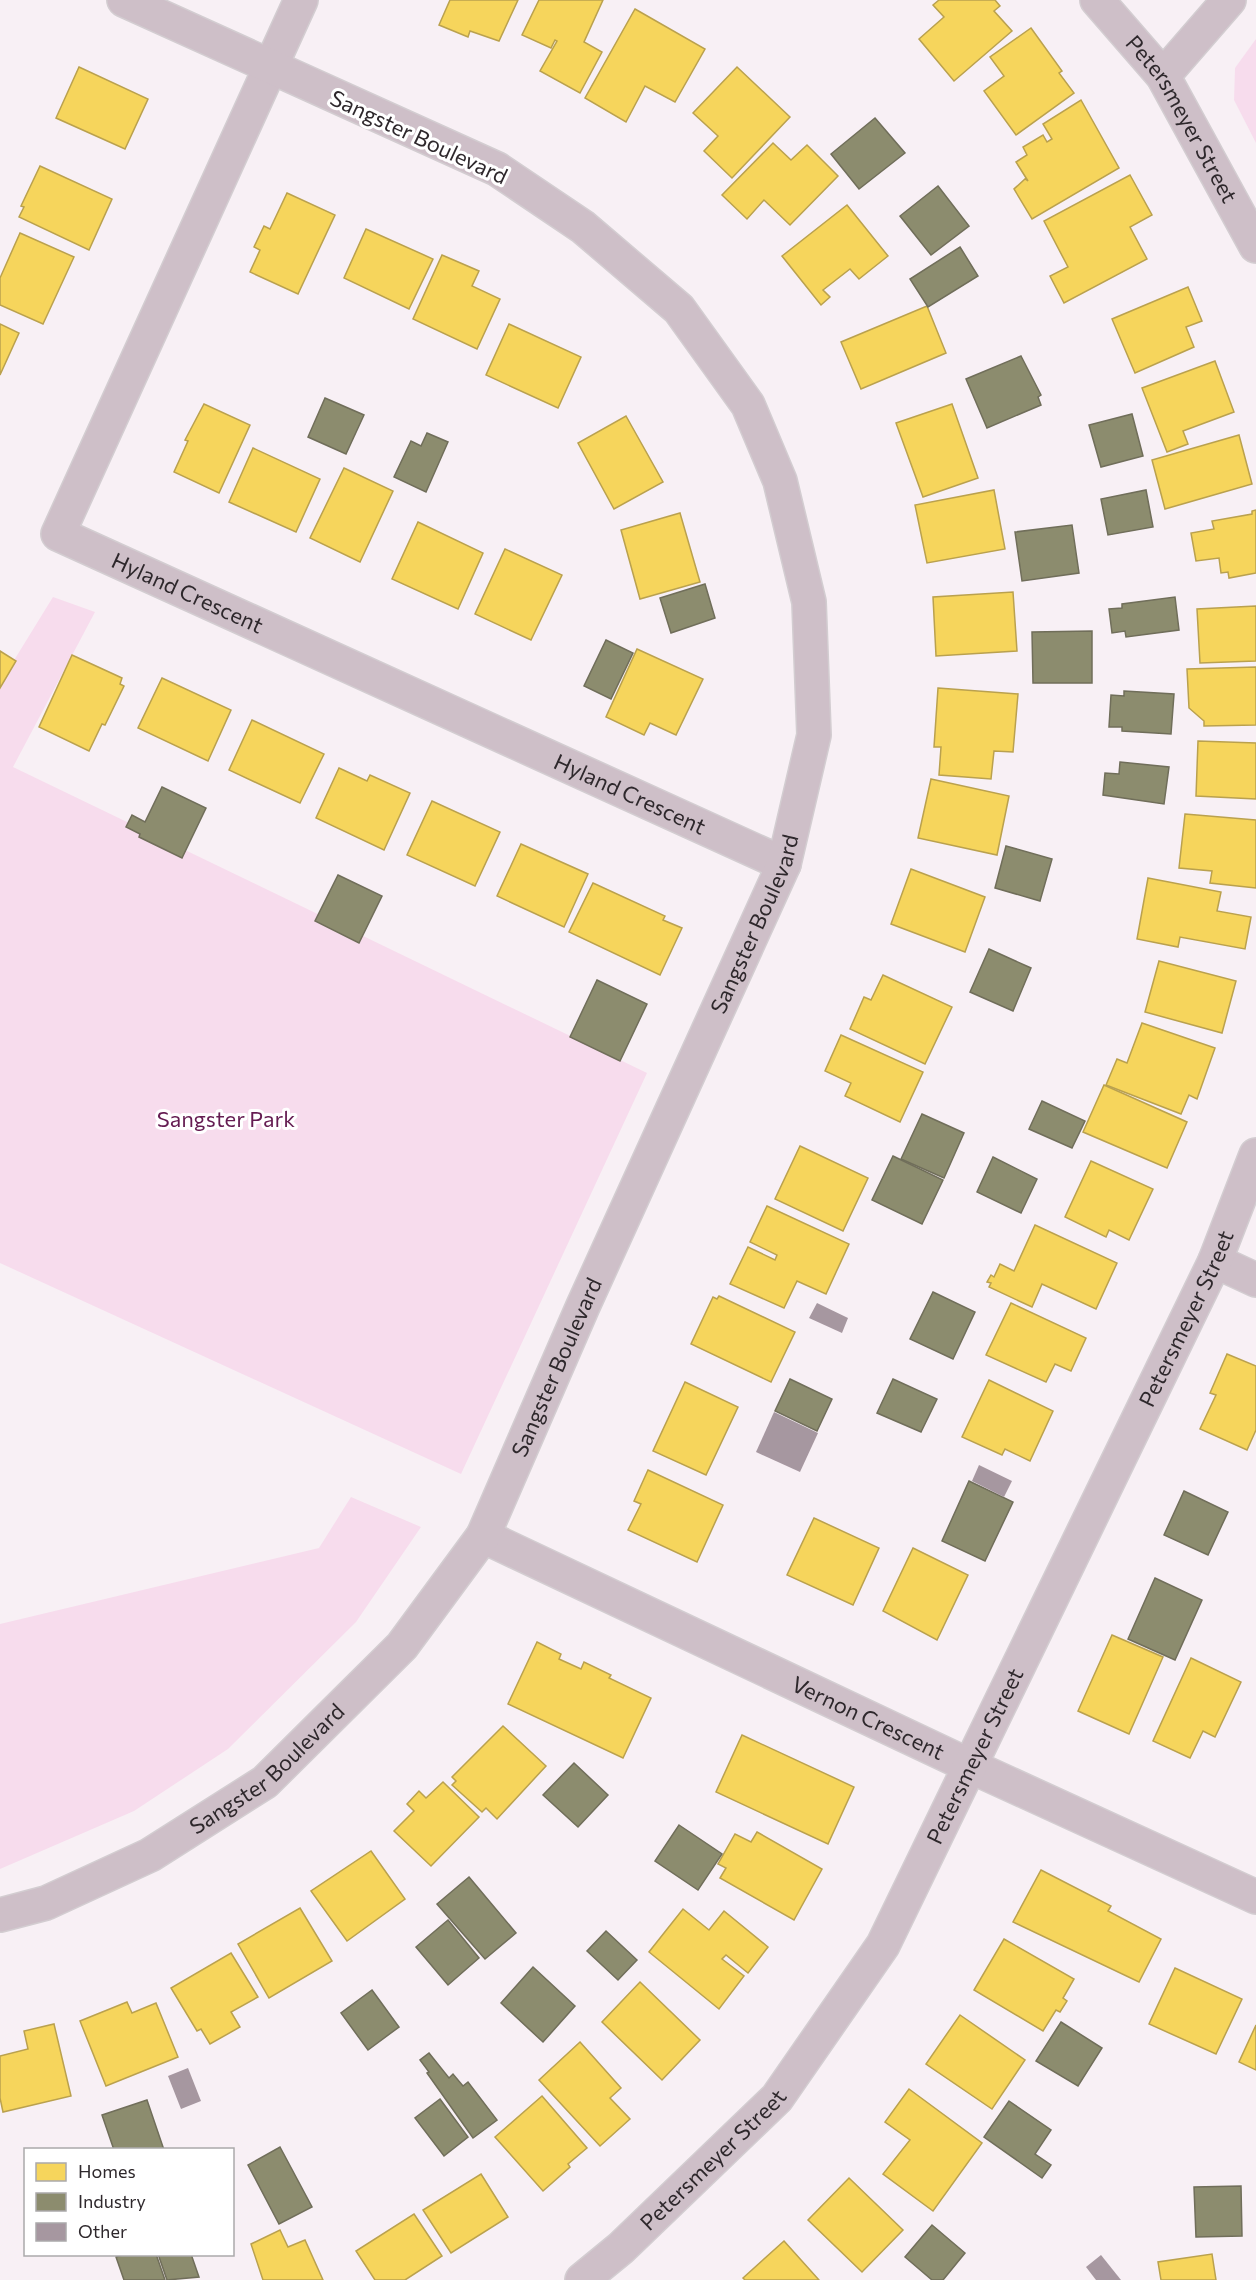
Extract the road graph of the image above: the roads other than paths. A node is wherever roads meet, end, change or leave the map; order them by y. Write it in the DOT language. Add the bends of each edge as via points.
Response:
graph roads {
  1 [pos="124,0"];
  2 [pos="301,0"];
  3 [pos="1097,0"];
  4 [pos="1229,0"];
  5 [pos="271,68"];
  6 [pos="1163,76"];
  7 [pos="1256,246"];
  8 [pos="784,864"];
  9 [pos="1256,1155"];
  10 [pos="1215,1261"];
  11 [pos="1256,1280"];
  12 [pos="483,1536"];
  13 [pos="970,1767"];
  14 [pos="1256,1897"];
  15 [pos="0,1914"];
  16 [pos="582,2280"];
  1 -- 5 [label="street, Sangster Boulevard"];
  2 -- 5 [label="street"];
  3 -- 6 [label="street, Petersmeyer Street"];
  4 -- 6 [label="street"];
  5 -- 8 [label="street, Sangster Boulevard" via="497,170 582,227 679,309 748,405 780,481 809,602 814,735"];
  5 -- 8 [label="street, Hyland Crescent" via="58,534"];
  6 -- 7 [label="street, Petersmeyer Street"];
  8 -- 12 [label="street, Sangster Boulevard"];
  9 -- 10 [label="street, Petersmeyer Street"];
  10 -- 11 [label="street"];
  10 -- 13 [label="street, Petersmeyer Street"];
  12 -- 13 [label="street, Vernon Crescent"];
  12 -- 15 [label="street, Sangster Boulevard" via="402,1646 265,1782 150,1855 46,1903"];
  13 -- 14 [label="street, Vernon Crescent"];
  13 -- 16 [label="street, Petersmeyer Street" via="884,1945 777,2098 621,2248"];
}
